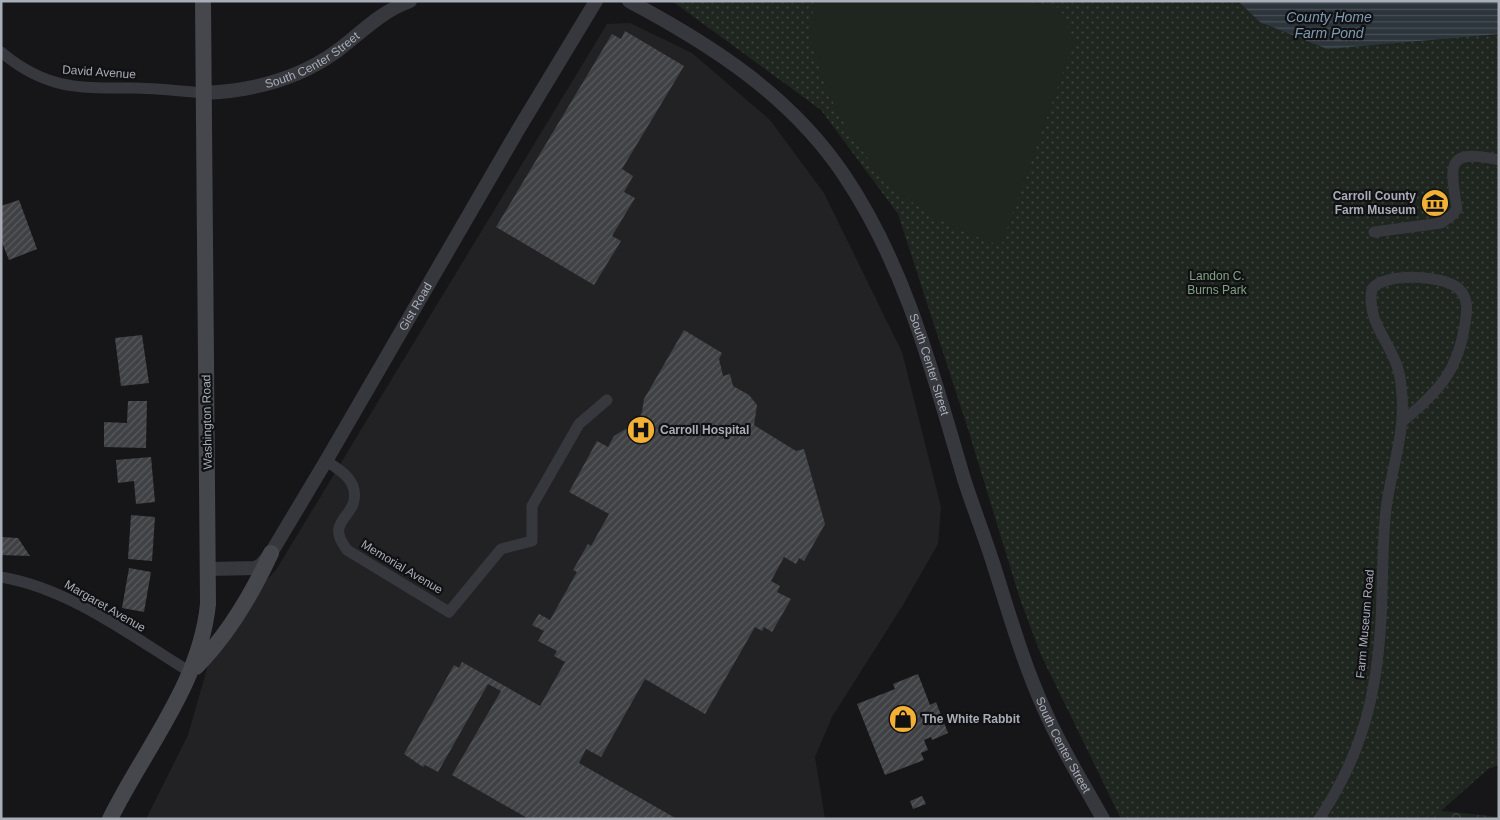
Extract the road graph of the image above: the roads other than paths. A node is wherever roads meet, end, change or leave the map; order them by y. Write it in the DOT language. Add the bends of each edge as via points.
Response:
graph roads {
  1 [pos="203,1"];
  2 [pos="410,1"];
  3 [pos="596,1"];
  4 [pos="629,1"];
  5 [pos="1,52"];
  6 [pos="204,93"];
  7 [pos="1499,160"];
  8 [pos="1374,232"];
  9 [pos="607,400"];
  10 [pos="1403,421"];
  11 [pos="326,461"];
  12 [pos="271,553"];
  13 [pos="208,569"];
  14 [pos="1,577"];
  15 [pos="190,672"];
  16 [pos="110,819"];
  17 [pos="1103,819"];
  18 [pos="1319,819"];
  1 -- 6 [label="main road, Washington Road"];
  2 -- 6 [label="street, South Center Street" via="381,15 339,49 301,72 248,89"];
  3 -- 11 [label="street, Gist Road"];
  4 -- 17 [label="street, South Center Street" via="718,52 765,88 817,141 860,201 911,306 1012,624 1045,711"];
  5 -- 6 [label="street, David Avenue" via="54,83 97,89"];
  6 -- 13 [label="main road, Washington Road"];
  7 -- 8 [label="street" via="1476,156 1457,161 1451,170 1457,209 1441,223"];
  9 -- 11 [label="street, Memorial Avenue" via="579,424 532,506 532,541 501,549 449,612 347,550 339,528 353,504 354,492 344,472"];
  10 -- 10 [label="street, Farm Museum Road" via="1398,366 1373,314 1370,304 1372,289 1383,280 1392,278 1443,281 1458,288 1468,306 1462,343 1455,364 1432,397"];
  10 -- 18 [label="street, Farm Museum Road" via="1386,509 1381,621 1371,696 1354,756"];
  11 -- 12 [label="street, Gist Road"];
  12 -- 13 [label="street, Gist Road" via="256,568"];
  12 -- 15 [label="main road" via="254,590 212,651"];
  13 -- 15 [label="main road, Washington Road" via="206,627"];
  14 -- 15 [label="street, Margaret Avenue" via="36,585 89,610"];
  15 -- 16 [label="main road, Washington Road"];
}
